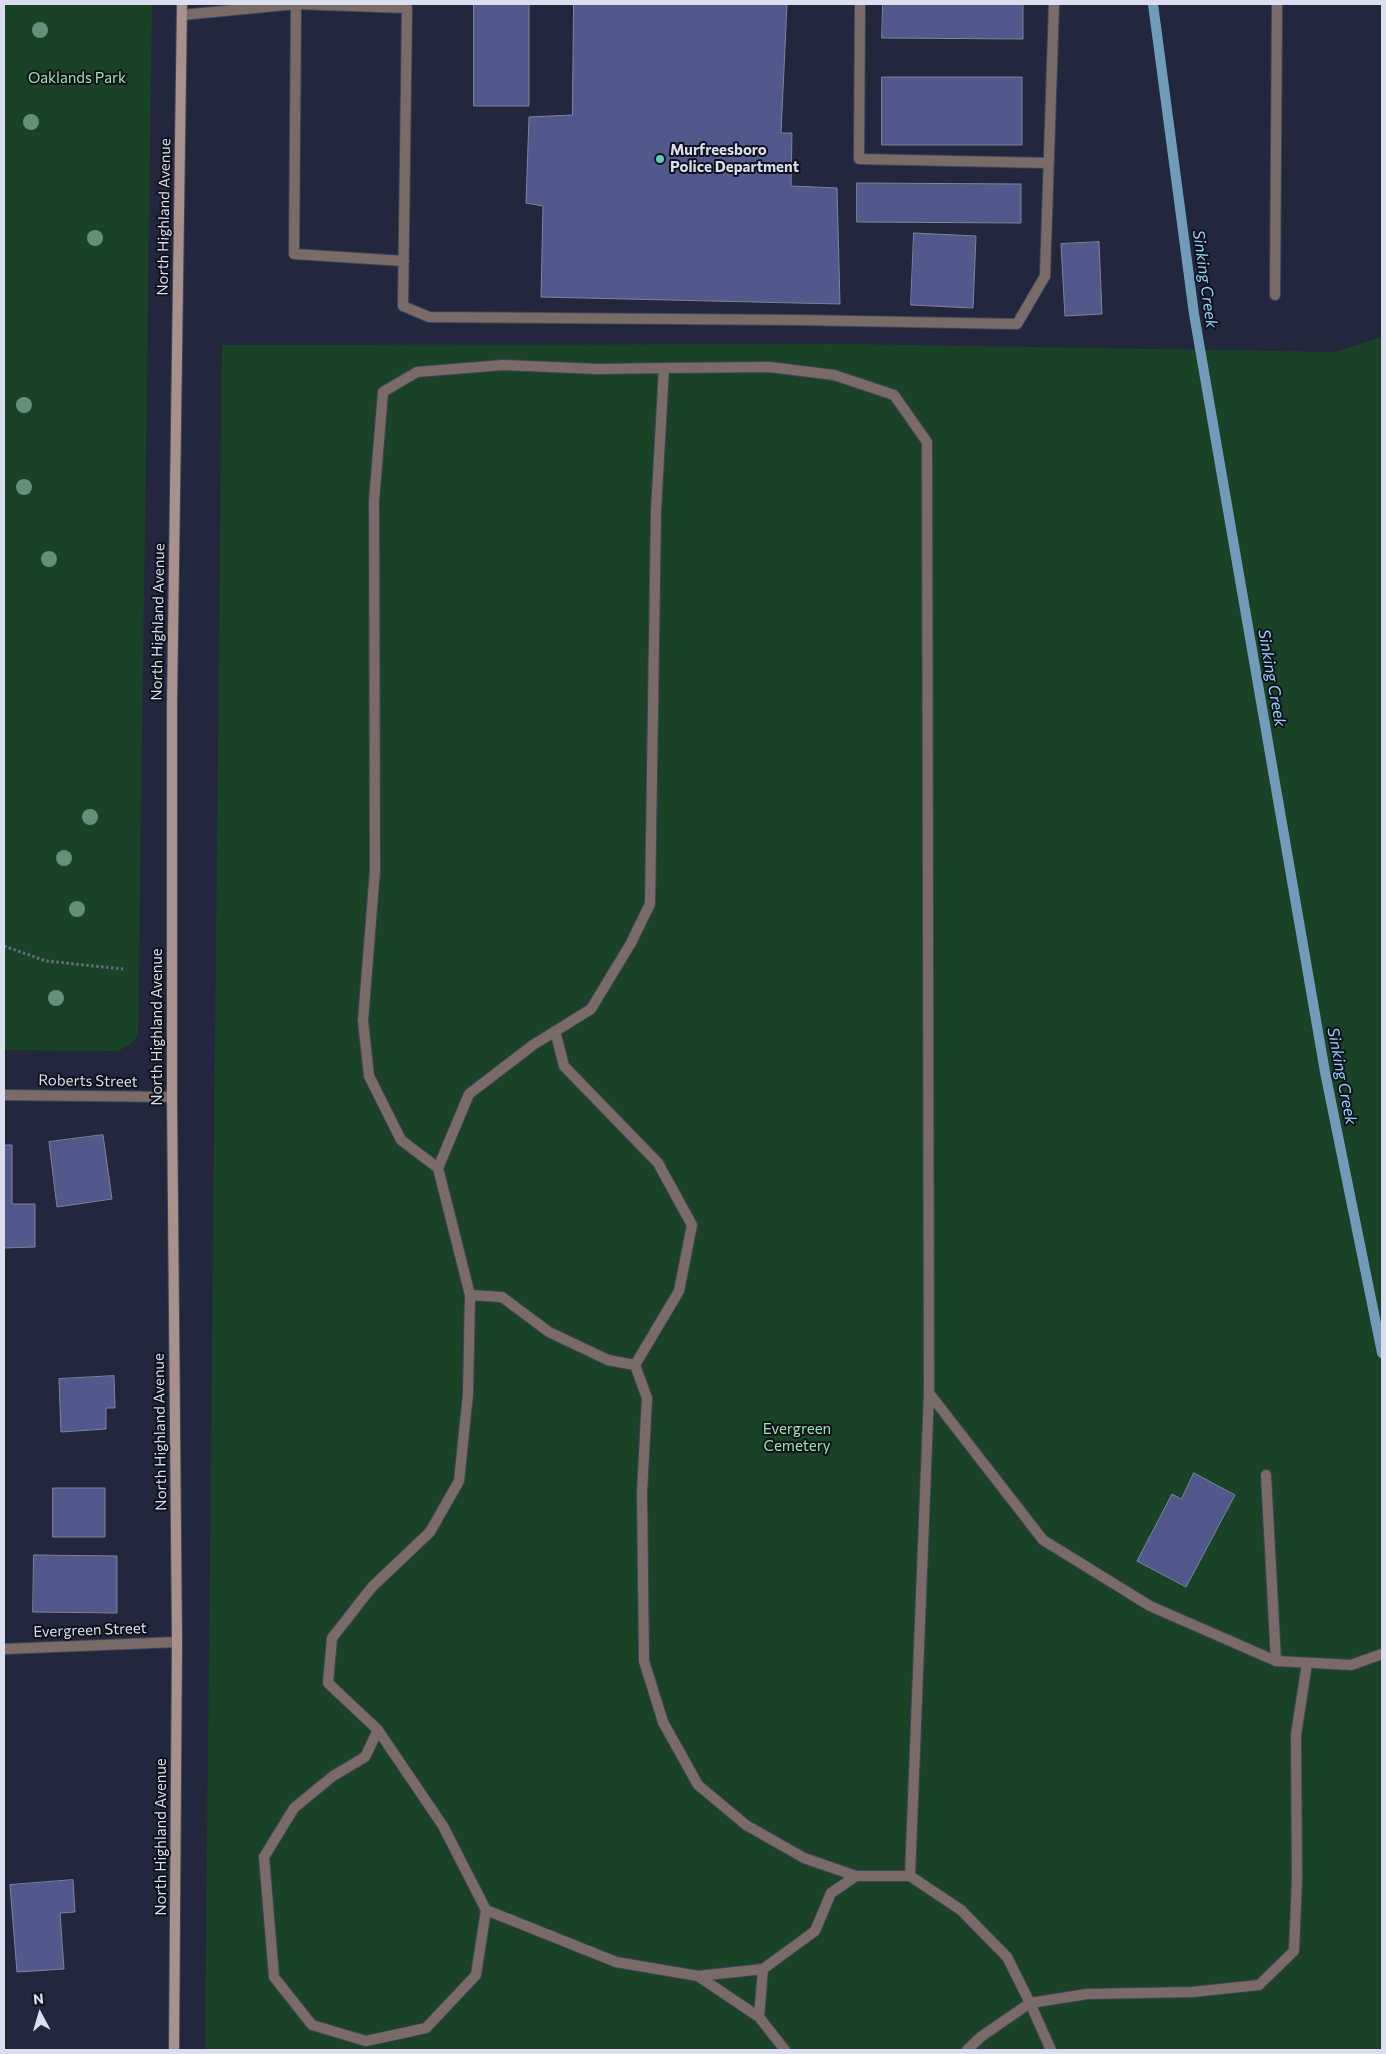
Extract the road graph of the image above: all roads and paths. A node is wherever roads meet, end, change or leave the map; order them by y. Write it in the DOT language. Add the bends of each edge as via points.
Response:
graph roads {
  1 [pos="182,4"];
  2 [pos="296,4"];
  3 [pos="860,4"];
  4 [pos="1054,4"];
  5 [pos="1277,4"];
  6 [pos="182,15"];
  7 [pos="1049,163"];
  8 [pos="404,260"];
  9 [pos="1274,295"];
  10 [pos="664,368"];
  11 [pos="4,946"];
  12 [pos="123,969"];
  13 [pos="555,1031"];
  14 [pos="4,1095"];
  15 [pos="172,1097"];
  16 [pos="438,1168"];
  17 [pos="470,1295"];
  18 [pos="635,1365"];
  19 [pos="930,1393"];
  20 [pos="1266,1474"];
  21 [pos="177,1642"];
  22 [pos="4,1649"];
  23 [pos="1382,1654"];
  24 [pos="1276,1662"];
  25 [pos="1307,1663"];
  26 [pos="378,1730"];
  27 [pos="856,1876"];
  28 [pos="910,1876"];
  29 [pos="486,1910"];
  30 [pos="763,1969"];
  31 [pos="698,1976"];
  32 [pos="1030,2004"];
  33 [pos="759,2017"];
  34 [pos="174,2050"];
  35 [pos="785,2050"];
  36 [pos="967,2050"];
  37 [pos="1051,2050"];
  1 -- 6 [label="street, North Highland Avenue"];
  2 -- 6 [label="street"];
  2 -- 8 [label="street" via="294,254"];
  2 -- 8 [label="street" via="407,8"];
  3 -- 7 [label="street" via="859,159"];
  4 -- 7 [label="street"];
  5 -- 9 [label="street"];
  6 -- 15 [label="street, North Highland Avenue" via="172,704"];
  7 -- 8 [label="street" via="1045,276 1017,324 429,317 403,306"];
  10 -- 13 [label="street" via="656,511 650,904 631,943 591,1009"];
  10 -- 16 [label="street" via="503,365 417,372 383,392 374,501 375,870 363,1021 369,1076 401,1140"];
  10 -- 19 [label="street" via="770,367 834,375 894,395 927,442"];
  11 -- 12 [label="path" via="46,961"];
  13 -- 16 [label="street" via="469,1094"];
  13 -- 18 [label="street" via="564,1066 658,1163 692,1225 679,1291"];
  14 -- 15 [label="street, Roberts Street"];
  15 -- 21 [label="street, North Highland Avenue"];
  16 -- 17 [label="street"];
  17 -- 18 [label="street" via="502,1297 549,1332 608,1360"];
  17 -- 26 [label="street" via="468,1394 459,1481 430,1532 372,1587 332,1638 328,1683"];
  18 -- 27 [label="street" via="647,1398 642,1492 644,1661 663,1722 698,1785 746,1825 804,1858"];
  19 -- 24 [label="street" via="1043,1540 1150,1606"];
  19 -- 28 [label="street"];
  20 -- 24 [label="street"];
  21 -- 22 [label="street, Evergreen Street"];
  21 -- 34 [label="street, North Highland Avenue"];
  23 -- 25 [label="street" via="1351,1665"];
  24 -- 25 [label="street"];
  25 -- 32 [label="street" via="1296,1735 1294,1951 1260,1985 1192,1992 1087,1994"];
  26 -- 29 [label="street" via="443,1826"];
  26 -- 29 [label="street" via="365,1757 333,1776 294,1808 264,1857 274,1977 312,2025 366,2041 426,2028 476,1975"];
  27 -- 28 [label="street"];
  27 -- 30 [label="street" via="831,1893 815,1931"];
  28 -- 32 [label="street" via="961,1910 1007,1957"];
  29 -- 31 [label="street" via="616,1962"];
  30 -- 31 [label="street"];
  30 -- 33 [label="street"];
  31 -- 33 [label="street"];
  32 -- 36 [label="street"];
  32 -- 37 [label="street"];
  33 -- 35 [label="street"];
}
